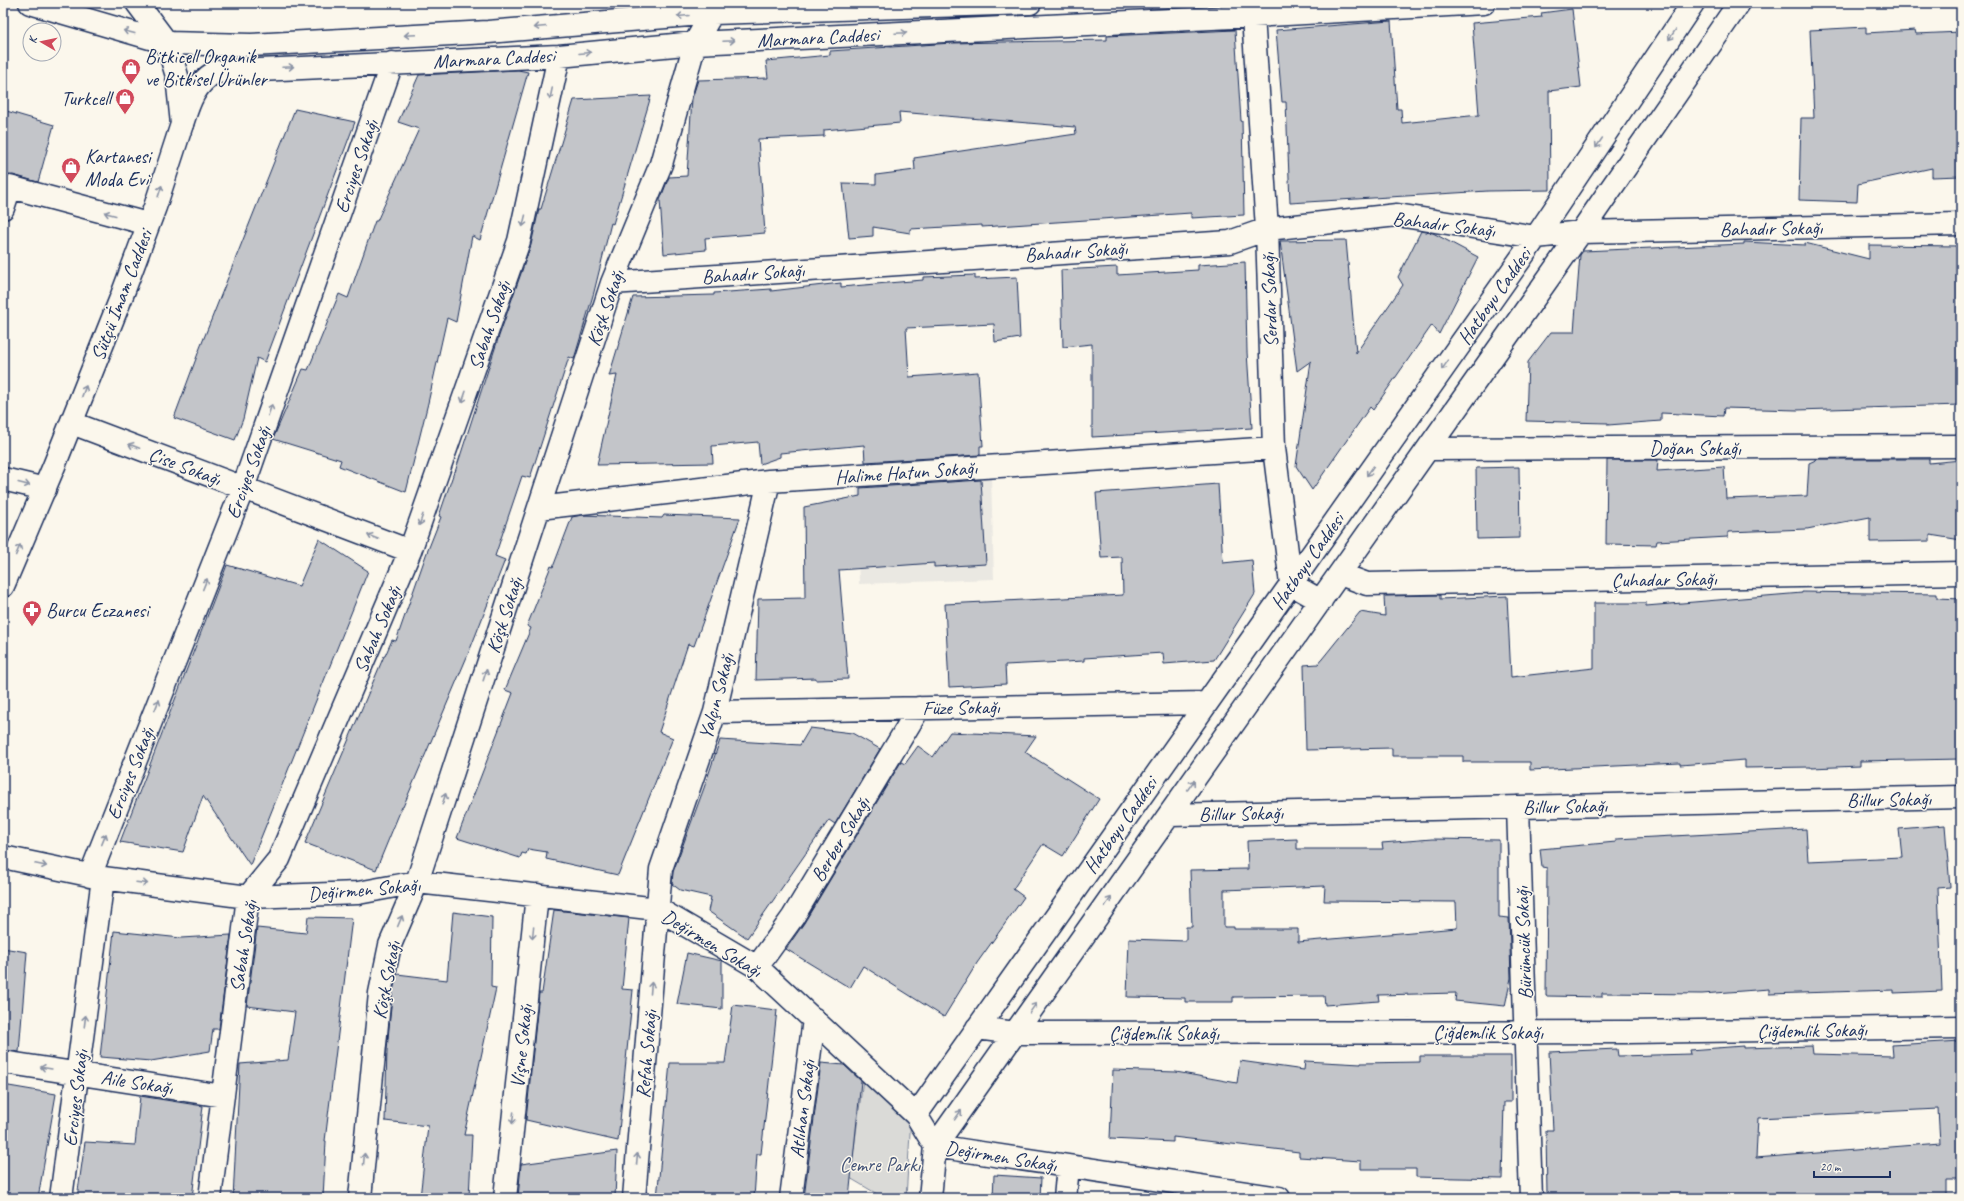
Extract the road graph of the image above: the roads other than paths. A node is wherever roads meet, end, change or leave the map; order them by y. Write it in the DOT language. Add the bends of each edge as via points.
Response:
graph roads {
  1 [pos="30,3"];
  2 [pos="137,3"];
  3 [pos="1030,3"];
  4 [pos="1484,3"];
  5 [pos="1693,3"];
  6 [pos="1739,3"];
  7 [pos="716,8"];
  8 [pos="1257,10"];
  9 [pos="167,43"];
  10 [pos="694,43"];
  11 [pos="559,56"];
  12 [pos="392,63"];
  13 [pos="182,124"];
  14 [pos="3,208"];
  15 [pos="148,224"];
  16 [pos="1961,224"];
  17 [pos="1267,228"];
  18 [pos="1581,232"];
  19 [pos="1536,237"];
  20 [pos="612,282"];
  21 [pos="72,422"];
  22 [pos="1961,446"];
  23 [pos="1274,448"];
  24 [pos="1428,449"];
  25 [pos="3,479"];
  26 [pos="769,481"];
  27 [pos="242,488"];
  28 [pos="45,489"];
  29 [pos="539,508"];
  30 [pos="410,551"];
  31 [pos="1961,573"];
  32 [pos="1340,574"];
  33 [pos="1291,584"];
  34 [pos="1367,584"];
  35 [pos="3,586"];
  36 [pos="1321,601"];
  37 [pos="1207,703"];
  38 [pos="919,708"];
  39 [pos="714,712"];
  40 [pos="1961,797"];
  41 [pos="1518,807"];
  42 [pos="1170,814"];
  43 [pos="3,857"];
  44 [pos="97,877"];
  45 [pos="417,882"];
  46 [pos="537,894"];
  47 [pos="248,897"];
  48 [pos="658,909"];
  49 [pos="757,967"];
  50 [pos="814,1019"];
  51 [pos="1961,1027"];
  52 [pos="977,1028"];
  53 [pos="1526,1032"];
  54 [pos="1015,1033"];
  55 [pos="3,1062"];
  56 [pos="78,1073"];
  57 [pos="223,1096"];
  58 [pos="916,1115"];
  59 [pos="935,1146"];
  60 [pos="1068,1166"];
  61 [pos="1213,1193"];
  62 [pos="62,1198"];
  63 [pos="210,1198"];
  64 [pos="360,1198"];
  65 [pos="505,1198"];
  66 [pos="634,1198"];
  67 [pos="791,1198"];
  68 [pos="930,1198"];
  69 [pos="1065,1198"];
  70 [pos="1279,1198"];
  71 [pos="1530,1198"];
  9 -- 1 [label="street, Marmara Caddesi, one-way"];
  2 -- 9 [label="street, Sütçü İmam Caddesi"];
  3 -- 7 [label="street, Marmara Caddesi"];
  4 -- 8 [label="street, Marmara Caddesi"];
  5 -- 19 [label="street, Hatboyu Caddesi, one-way"];
  6 -- 18 [label="street, Hatboyu Caddesi"];
  7 -- 9 [label="street, Marmara Caddesi, one-way" via="488,32 251,46"];
  7 -- 10 [label="street, Köşk Sokağı"];
  10 -- 8 [label="street, Marmara Caddesi, one-way"];
  8 -- 17 [label="street, Serdar Sokağı"];
  9 -- 13 [label="street, Sütçü İmam Caddesi" via="177,76"];
  11 -- 10 [label="street, Marmara Caddesi, one-way"];
  10 -- 20 [label="street, Köşk Sokağı" via="661,164"];
  11 -- 12 [label="street, Marmara Caddesi"];
  11 -- 30 [label="street, Sabah Sokağı, one-way" via="519,241"];
  13 -- 12 [label="street, Marmara Caddesi, one-way" via="190,100 203,79 215,72"];
  27 -- 12 [label="street, Erciyes Sokağı, one-way"];
  15 -- 13 [label="street, Sütçü İmam Caddesi, one-way"];
  15 -- 14 [label="street, one-way" via="10,187"];
  21 -- 15 [label="street, Sütçü İmam Caddesi, one-way"];
  16 -- 18 [label="street, Bahadır Sokağı"];
  17 -- 19 [label="street, Bahadır Sokağı" via="1398,215"];
  17 -- 20 [label="street, Bahadır Sokağı" via="1230,242"];
  17 -- 23 [label="street, Serdar Sokağı"];
  18 -- 19 [label="street, Bahadır Sokağı"];
  18 -- 24 [label="street, Hatboyu Caddesi"];
  19 -- 33 [label="street, Hatboyu Caddesi, one-way"];
  20 -- 29 [label="street, Köşk Sokağı"];
  27 -- 21 [label="street, Çise Sokağı, one-way"];
  21 -- 28 [label="street, Sütçü İmam Caddesi"];
  22 -- 24 [label="street, Doğan Sokağı"];
  23 -- 26 [label="street, Halime Hatun Sokağı"];
  23 -- 33 [label="street, Serdar Sokağı"];
  24 -- 32 [label="street, Hatboyu Caddesi"];
  25 -- 28 [label="street, one-way"];
  26 -- 29 [label="street, Halime Hatun Sokağı"];
  26 -- 39 [label="street, Yalçın Sokağı"];
  30 -- 27 [label="street, Çise Sokağı, one-way"];
  44 -- 27 [label="street, Erciyes Sokağı, one-way"];
  35 -- 28 [label="street, Sütçü İmam Caddesi, one-way"];
  45 -- 29 [label="street, Köşk Sokağı, one-way"];
  30 -- 47 [label="street, Sabah Sokağı" via="279,858"];
  31 -- 34 [label="street, Çuhadar Sokağı"];
  32 -- 34 [label="street, Hatboyu Caddesi"];
  32 -- 36 [label="street, Hatboyu Caddesi"];
  33 -- 36 [label="street"];
  33 -- 37 [label="street, Hatboyu Caddesi"];
  42 -- 36 [label="street, Hatboyu Caddesi, one-way"];
  37 -- 38 [label="street, Füze Sokağı"];
  37 -- 52 [label="street, Hatboyu Caddesi"];
  38 -- 39 [label="street, Füze Sokağı"];
  38 -- 49 [label="street, Berber Sokağı" via="793,916"];
  39 -- 48 [label="street, Yalçın Sokağı" via="661,869"];
  40 -- 41 [label="street, Billur Sokağı"];
  41 -- 42 [label="street, Billur Sokağı"];
  41 -- 53 [label="street, Bürümcük Sokağı"];
  54 -- 42 [label="street, Hatboyu Caddesi, one-way"];
  43 -- 44 [label="street, Değirmen Sokağı, one-way"];
  44 -- 47 [label="street, Değirmen Sokağı, one-way"];
  56 -- 44 [label="street, Erciyes Sokağı, one-way"];
  45 -- 46 [label="street, Değirmen Sokağı"];
  45 -- 47 [label="street, Değirmen Sokağı" via="358,893"];
  64 -- 45 [label="street, Köşk Sokağı, one-way" via="380,993 390,945"];
  46 -- 48 [label="street, Değirmen Sokağı"];
  46 -- 65 [label="street, Vişne Sokağı, one-way"];
  47 -- 57 [label="street, Sabah Sokağı"];
  48 -- 49 [label="street, Değirmen Sokağı"];
  66 -- 48 [label="street, Refah Sokağı, one-way"];
  49 -- 50 [label="street, Değirmen Sokağı"];
  50 -- 58 [label="street, Değirmen Sokağı"];
  50 -- 67 [label="street, Atlıhan Sokağı"];
  51 -- 53 [label="street, Çiğdemlik Sokağı"];
  52 -- 54 [label="street, Çiğdemlik Sokağı"];
  52 -- 58 [label="street, Hatboyu Caddesi"];
  53 -- 54 [label="street, Çiğdemlik Sokağı"];
  53 -- 71 [label="street, Bürümcük Sokağı"];
  59 -- 54 [label="street, Hatboyu Caddesi, one-way"];
  56 -- 55 [label="street, Aile Sokağı, one-way"];
  56 -- 57 [label="street, Aile Sokağı"];
  56 -- 62 [label="street, Erciyes Sokağı"];
  57 -- 63 [label="street, Sabah Sokağı"];
  58 -- 59 [label="street, Değirmen Sokağı"];
  59 -- 60 [label="street, Değirmen Sokağı"];
  59 -- 68 [label="street"];
  60 -- 61 [label="street, Değirmen Sokağı"];
  60 -- 69 [label="street"];
  61 -- 70 [label="street, Değirmen Sokağı"];
}
